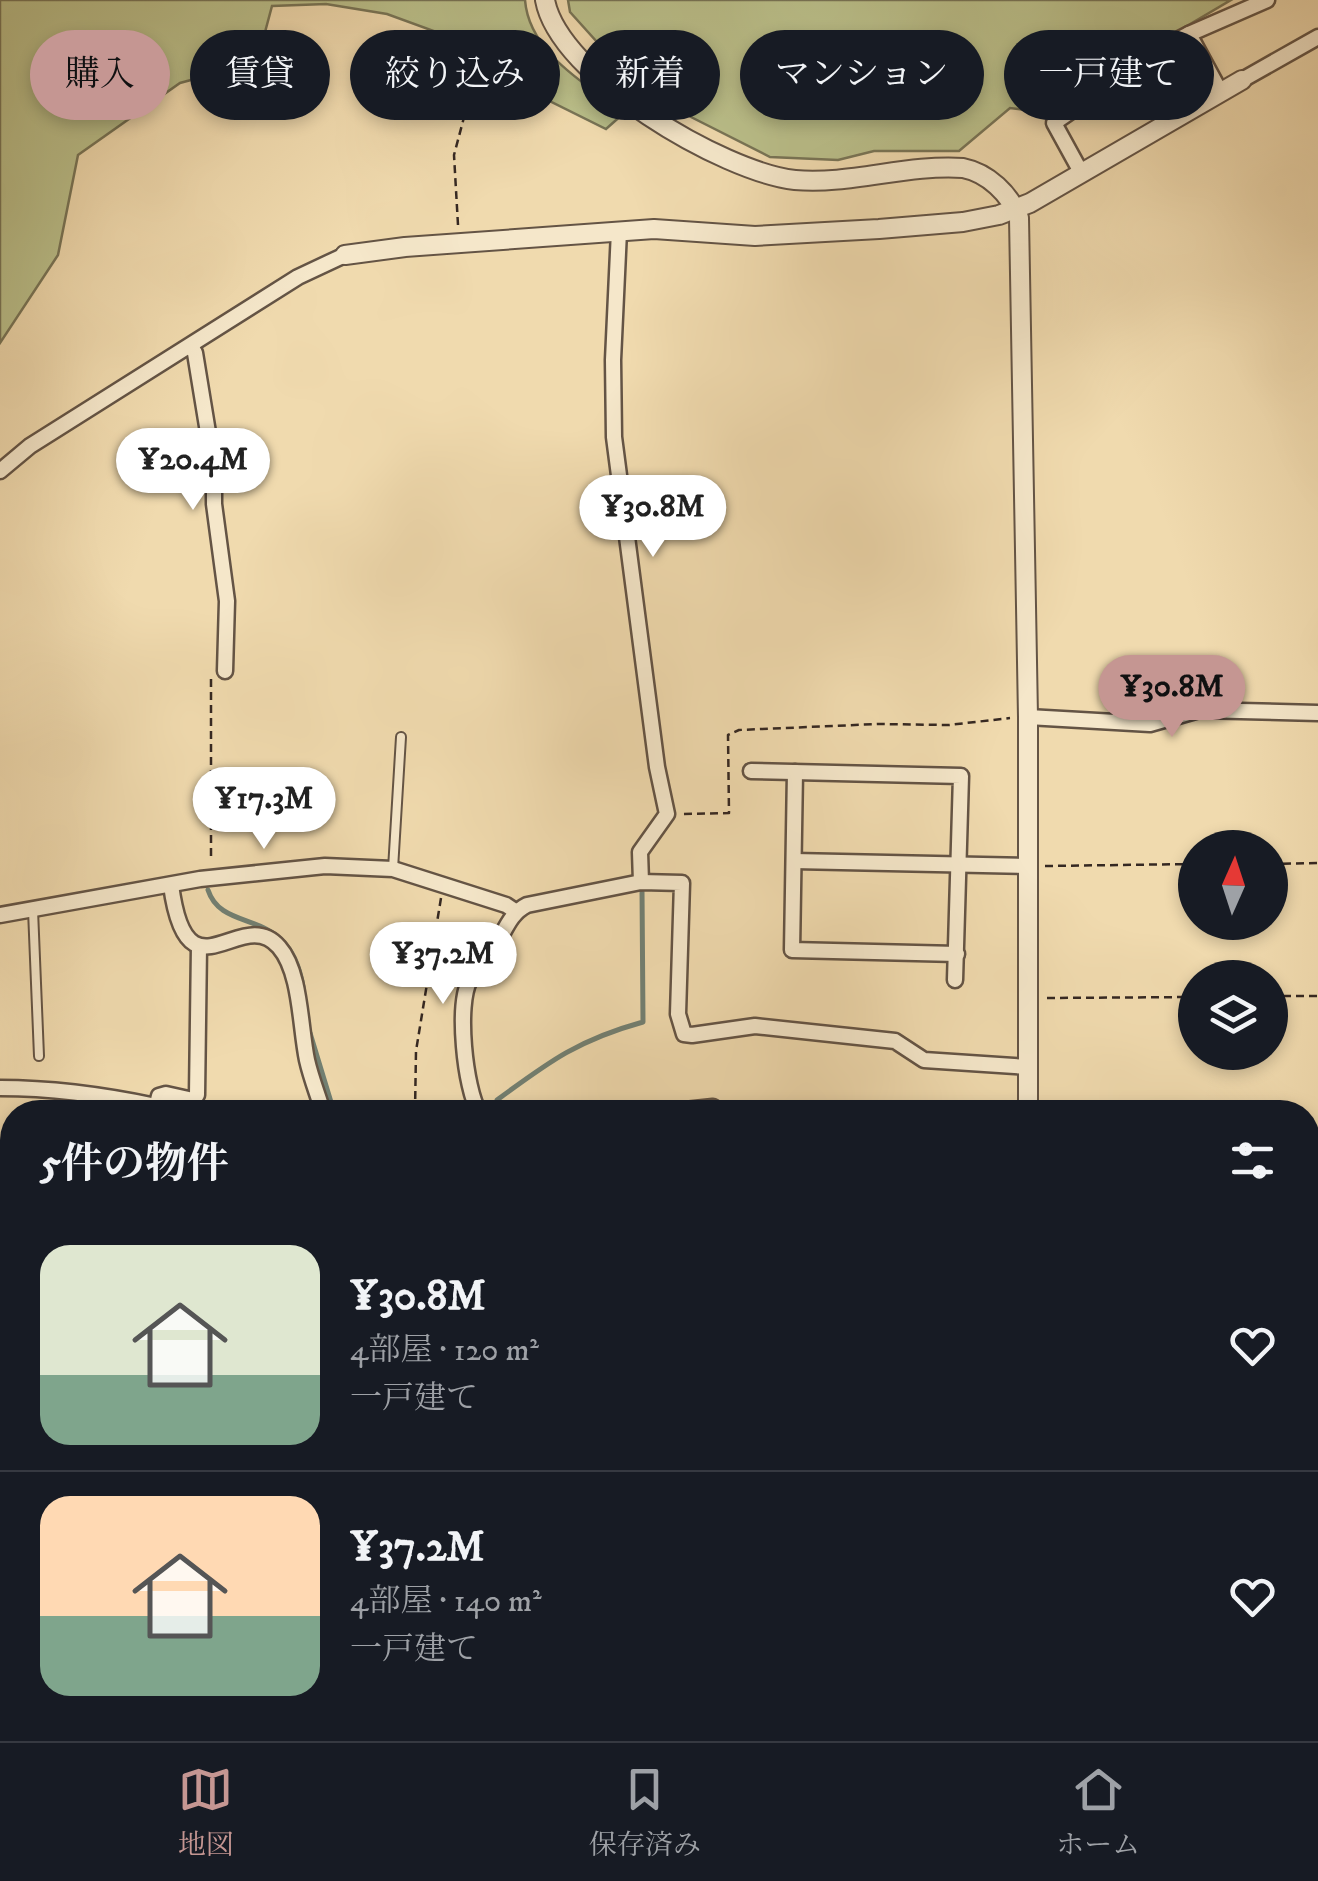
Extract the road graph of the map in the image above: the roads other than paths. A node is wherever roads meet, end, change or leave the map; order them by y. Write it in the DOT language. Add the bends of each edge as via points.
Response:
graph roads {
  1 [pos="545,0"];
  2 [pos="1267,0"];
  3 [pos="1198,30"];
  4 [pos="1318,37"];
  5 [pos="1242,80"];
  6 [pos="1214,82"];
  7 [pos="1220,93"];
  8 [pos="1058,120"];
  9 [pos="1082,174"];
  10 [pos="1016,210"];
  11 [pos="619,230"];
  12 [pos="345,255"];
  13 [pos="191,346"];
  14 [pos="0,472"];
  15 [pos="225,672"];
  16 [pos="1318,713"];
  17 [pos="1028,717"];
  18 [pos="401,737"];
  19 [pos="752,771"];
  20 [pos="795,772"];
  21 [pos="794,861"];
  22 [pos="961,864"];
  23 [pos="1028,866"];
  24 [pos="393,870"];
  25 [pos="641,882"];
  26 [pos="171,885"];
  27 [pos="33,910"];
  28 [pos="515,911"];
  29 [pos="0,916"];
  30 [pos="199,946"];
  31 [pos="957,954"];
  32 [pos="955,980"];
  33 [pos="38,1056"];
  34 [pos="1028,1067"];
  35 [pos="0,1088"];
  36 [pos="107,1100"];
  37 [pos="158,1100"];
  38 [pos="193,1100"];
  39 [pos="193,1100"];
  40 [pos="319,1100"];
  41 [pos="473,1100"];
  42 [pos="1028,1100"];
  1 -- 10 [label="street" via="562,40 585,67 616,94 724,159 798,180 962,168 985,177"];
  2 -- 3 [label="street"];
  4 -- 5 [label="street"];
  5 -- 7 [label="street"];
  6 -- 7 [label="street"];
  7 -- 9 [label="street"];
  8 -- 9 [label="street" via="1054,123"];
  9 -- 10 [label="street"];
  10 -- 11 [label="street" via="963,222 796,236"];
  10 -- 17 [label="street"];
  11 -- 12 [label="street"];
  11 -- 25 [label="street" via="614,437 668,814 640,852"];
  12 -- 13 [label="street"];
  13 -- 14 [label="street" via="30,446"];
  13 -- 15 [label="street" via="214,469 228,601"];
  16 -- 17 [label="street" via="1200,710 1150,724"];
  17 -- 23 [label="street"];
  18 -- 24 [label="lane"];
  19 -- 20 [label="street"];
  20 -- 21 [label="street"];
  20 -- 22 [label="street" via="961,776"];
  21 -- 22 [label="street"];
  21 -- 31 [label="street" via="792,950"];
  22 -- 23 [label="street"];
  22 -- 31 [label="street"];
  23 -- 34 [label="street"];
  24 -- 26 [label="street" via="326,866"];
  24 -- 28 [label="street"];
  25 -- 28 [label="street"];
  25 -- 34 [label="street" via="682,883 678,1014 684,1034 755,1026 896,1041 924,1060"];
  26 -- 27 [label="street"];
  26 -- 30 [label="street" via="181,929"];
  27 -- 29 [label="street"];
  27 -- 33 [label="lane"];
  28 -- 41 [label="street" via="468,983 463,1022"];
  30 -- 38 [label="street"];
  30 -- 40 [label="street" via="250,934 276,943 290,962"];
  31 -- 32 [label="street"];
  34 -- 42 [label="street"];
  35 -- 36 [label="street" via="54,1089"];
  37 -- 39 [label="street" via="166,1094"];
}
